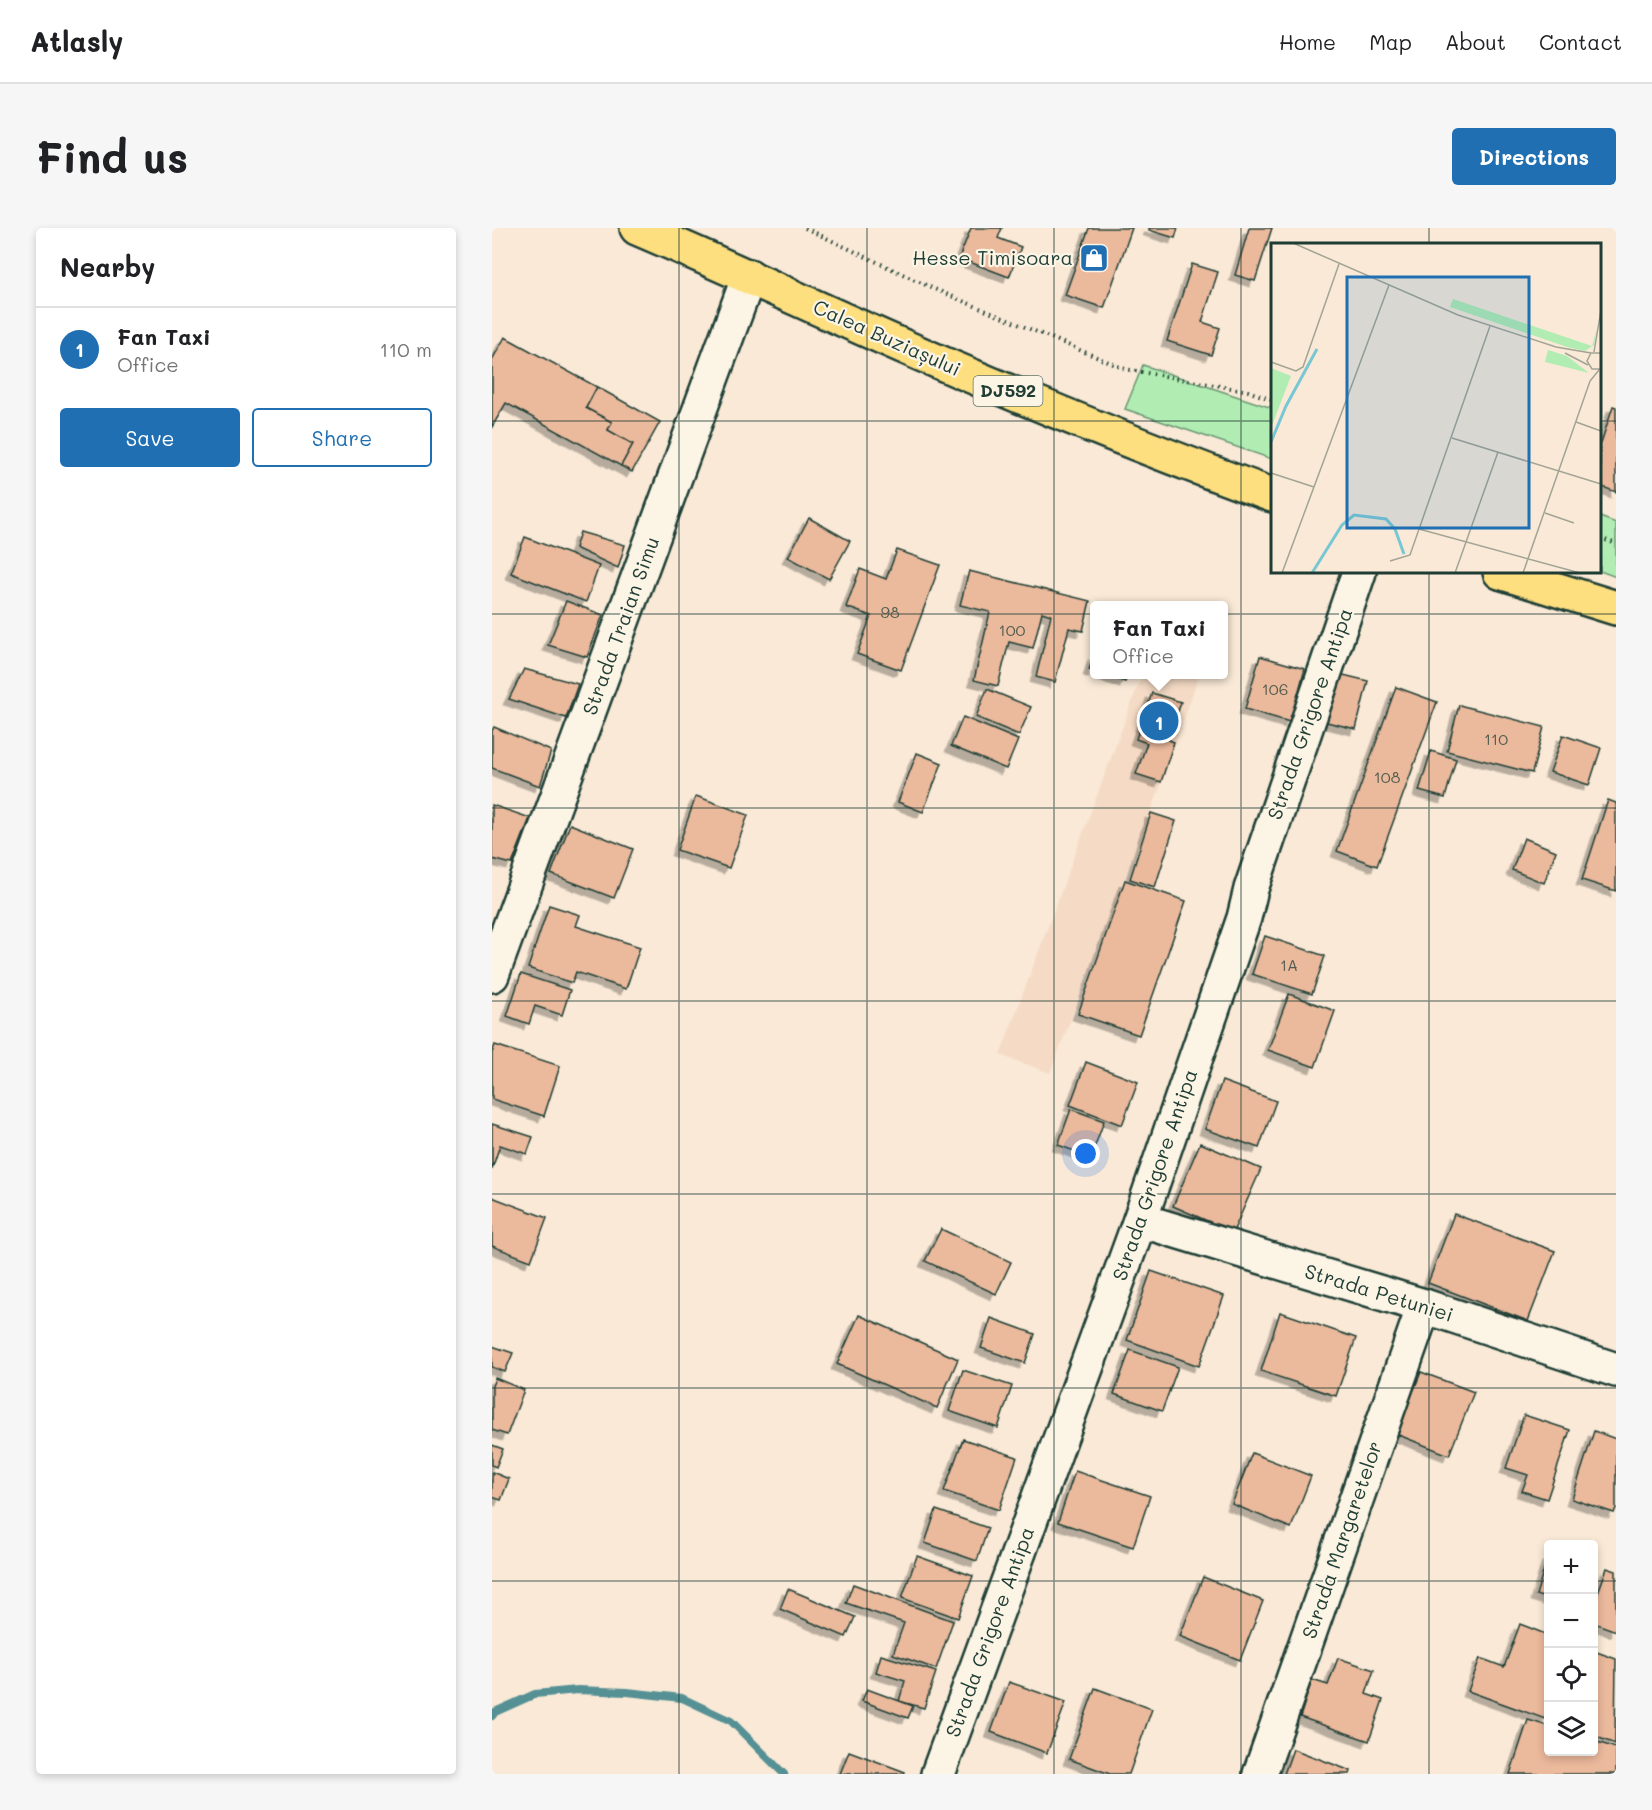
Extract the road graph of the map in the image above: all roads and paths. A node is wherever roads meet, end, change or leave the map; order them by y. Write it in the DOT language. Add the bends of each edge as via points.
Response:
graph roads {
  1 [pos="637,228"];
  2 [pos="805,228"];
  3 [pos="749,276"];
  4 [pos="1271,400"];
  5 [pos="1271,495"];
  6 [pos="1601,539"];
  7 [pos="1616,544"];
  8 [pos="1359,573"];
  9 [pos="1503,573"];
  10 [pos="1616,609"];
  11 [pos="492,975"];
  12 [pos="1140,1220"];
  13 [pos="1424,1306"];
  14 [pos="1616,1370"];
  15 [pos="938,1774"];
  16 [pos="1260,1774"];
  1 -- 3 [label="main road, Calea Buziașului / DJ592"];
  2 -- 4 [label="path" via="932,288 1125,369 1248,391"];
  3 -- 5 [label="main road, Calea Buziașului / DJ592" via="959,370"];
  3 -- 11 [label="street, Strada Traian Simu"];
  6 -- 7 [label="path"];
  8 -- 12 [label="street, Strada Grigore Antipa"];
  9 -- 10 [label="main road"];
  12 -- 13 [label="street, Strada Petuniei"];
  12 -- 15 [label="street, Strada Grigore Antipa"];
  13 -- 14 [label="street, Strada Petuniei"];
  13 -- 16 [label="street, Strada Margaretelor"];
}
